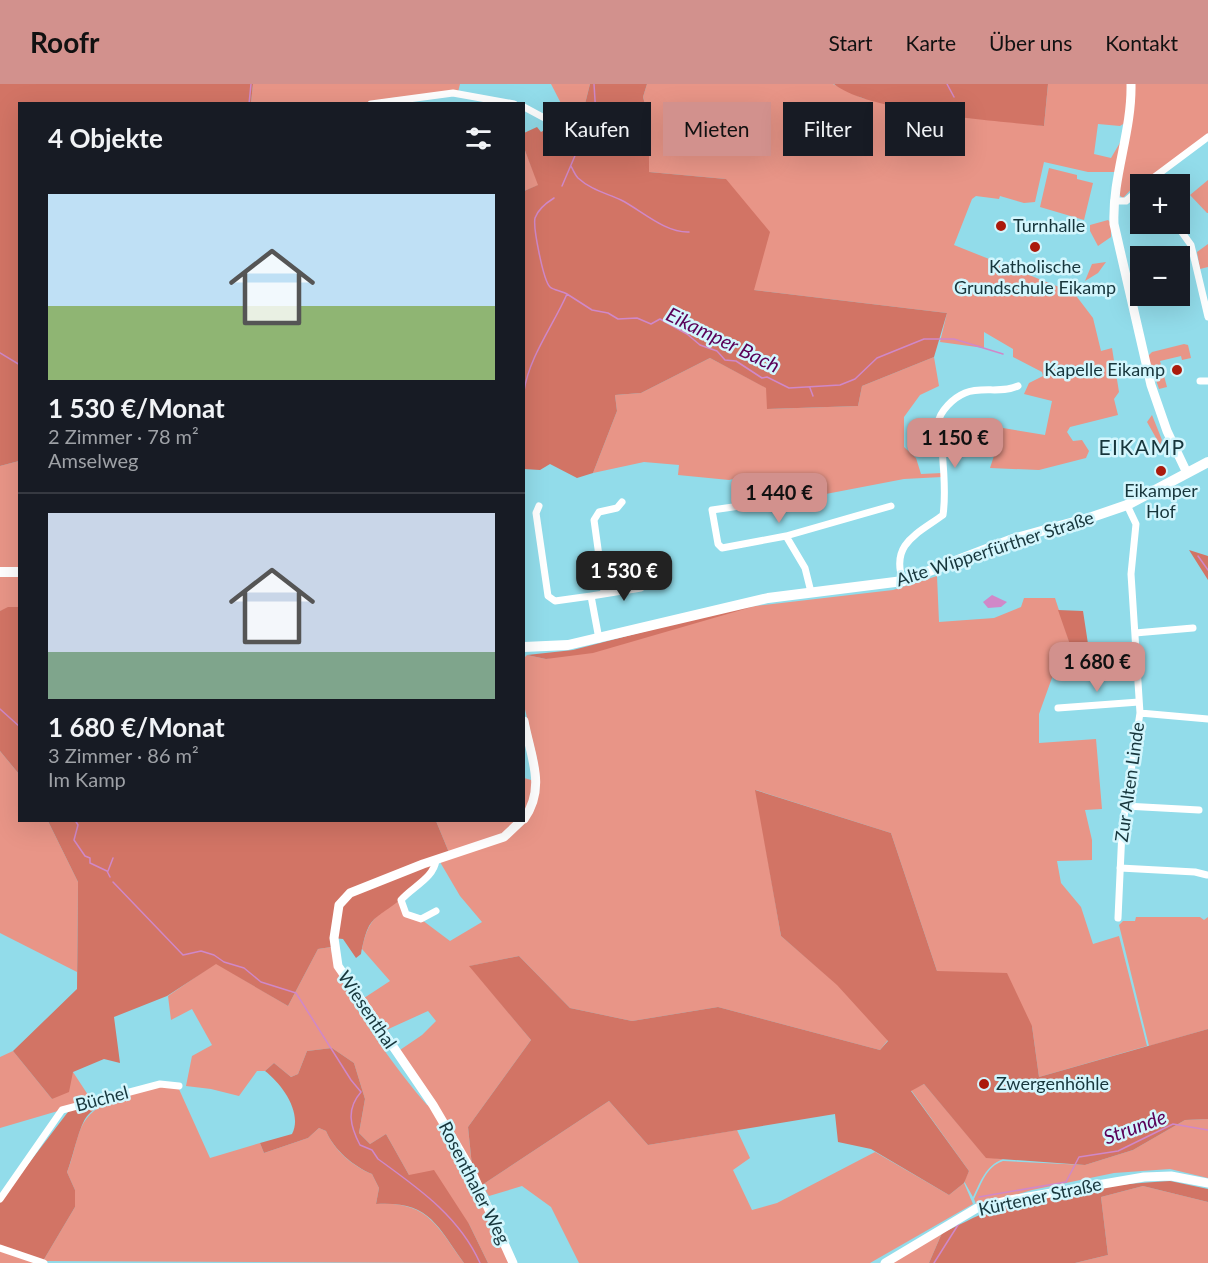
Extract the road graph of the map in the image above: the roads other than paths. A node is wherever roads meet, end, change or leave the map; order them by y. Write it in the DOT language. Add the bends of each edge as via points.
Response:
graph roads {
  1 [pos="1131,84"];
  2 [pos="384,102"];
  3 [pos="504,102"];
  4 [pos="525,108"];
  5 [pos="543,117"];
  6 [pos="1208,137"];
  7 [pos="1159,174"];
  8 [pos="1130,198"];
  9 [pos="1114,201"];
  10 [pos="1183,234"];
  11 [pos="1208,317"];
  12 [pos="1018,386"];
  13 [pos="1208,462"];
  14 [pos="1187,473"];
  15 [pos="622,502"];
  16 [pos="747,505"];
  17 [pos="1127,505"];
  18 [pos="538,506"];
  19 [pos="891,506"];
  20 [pos="786,536"];
  21 [pos="648,556"];
  22 [pos="600,566"];
  23 [pos="0,572"];
  24 [pos="18,572"];
  25 [pos="903,580"];
  26 [pos="641,588"];
  27 [pos="604,592"];
  28 [pos="812,592"];
  29 [pos="591,596"];
  30 [pos="1193,628"];
  31 [pos="1135,633"];
  32 [pos="599,639"];
  33 [pos="525,647"];
  34 [pos="1138,702"];
  35 [pos="1058,708"];
  36 [pos="1140,713"];
  37 [pos="1208,719"];
  38 [pos="525,725"];
  39 [pos="1125,806"];
  40 [pos="1199,810"];
  41 [pos="525,816"];
  42 [pos="521,822"];
  43 [pos="436,861"];
  44 [pos="1120,868"];
  45 [pos="1207,875"];
  46 [pos="436,911"];
  47 [pos="1118,918"];
  48 [pos="179,1086"];
  49 [pos="433,1104"];
  50 [pos="1208,1183"];
  51 [pos="0,1199"];
  52 [pos="0,1248"];
  53 [pos="44,1263"];
  54 [pos="513,1263"];
  55 [pos="885,1263"];
  1 -- 9 [label="street" via="1128,132"];
  2 -- 3 [label="street" via="460,93"];
  4 -- 5 [label="street"];
  6 -- 7 [label="street"];
  8 -- 9 [label="street"];
  9 -- 14 [label="street" via="1117,238 1151,385"];
  10 -- 11 [label="street" via="1191,245"];
  12 -- 25 [label="street" via="1008,391 975,390 964,394 941,415 937,432 942,448 943,515 901,549 898,558"];
  13 -- 14 [label="main road, Alte Wipperfürther Straße"];
  14 -- 17 [label="main road, Alte Wipperfürther Straße"];
  15 -- 22 [label="street" via="617,508 599,512 594,520"];
  16 -- 20 [label="street" via="712,510 722,548"];
  17 -- 25 [label="main road, Alte Wipperfürther Straße" via="1013,539"];
  17 -- 31 [label="street, Zur Alten Linde" via="1136,524 1131,574"];
  18 -- 29 [label="street" via="548,596 555,601"];
  19 -- 20 [label="street"];
  20 -- 28 [label="street" via="805,567"];
  21 -- 22 [label="street"];
  22 -- 27 [label="street"];
  23 -- 24 [label="main road"];
  25 -- 28 [label="main road, Alte Wipperfürther Straße"];
  26 -- 27 [label="street"];
  27 -- 29 [label="street"];
  28 -- 32 [label="main road, Alte Wipperfürther Straße" via="717,609"];
  29 -- 32 [label="street"];
  30 -- 31 [label="street"];
  31 -- 34 [label="street, Zur Alten Linde"];
  32 -- 33 [label="main road, Alte Wipperfürther Straße" via="549,648"];
  34 -- 35 [label="street"];
  34 -- 36 [label="street, Zur Alten Linde"];
  36 -- 37 [label="street"];
  36 -- 39 [label="street, Zur Alten Linde"];
  38 -- 41 [label="street, Wiesenthal" via="536,774 536,793"];
  39 -- 40 [label="street"];
  39 -- 44 [label="street, Zur Alten Linde"];
  42 -- 43 [label="street, Wiesenthal" via="504,837"];
  43 -- 46 [label="street" via="427,878 401,900 406,914 421,919"];
  43 -- 49 [label="street, Wiesenthal" via="350,893 339,905 334,938 338,966 346,980"];
  44 -- 45 [label="street"];
  44 -- 47 [label="street, Zur Alten Linde"];
  48 -- 51 [label="street, Büchel" via="160,1084 62,1110"];
  49 -- 54 [label="street, Rosenthaler Weg" via="476,1178"];
  50 -- 55 [label="street, Kürtener Straße" via="1171,1176 1144,1177 977,1208"];
  52 -- 53 [label="street"];
}
